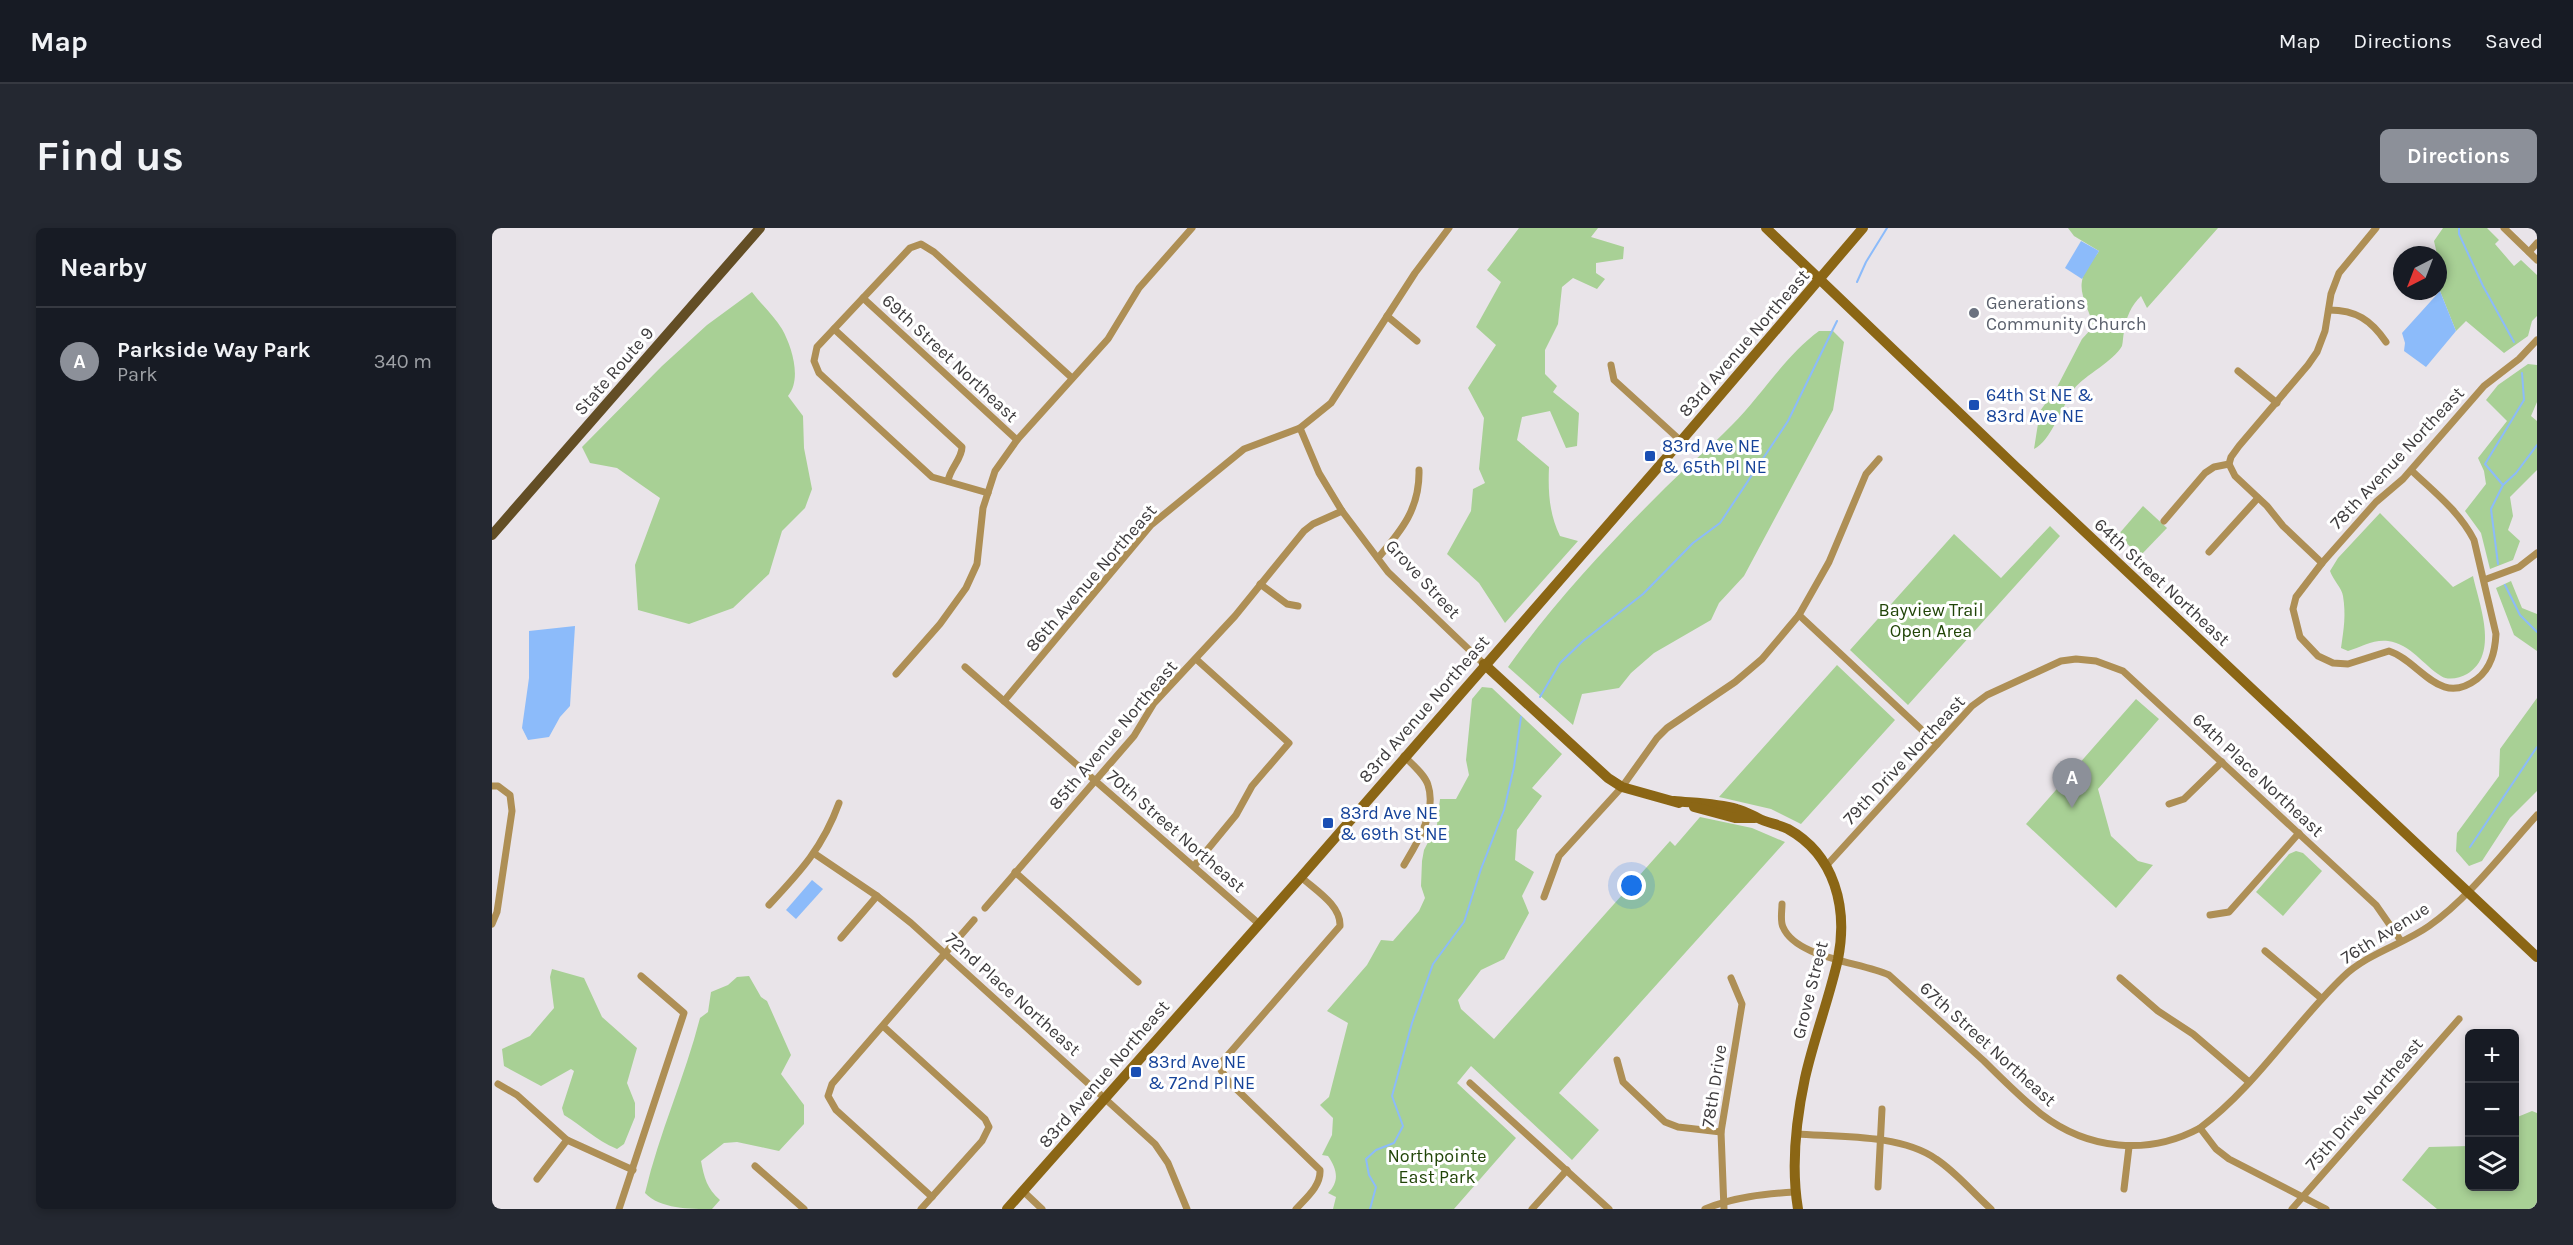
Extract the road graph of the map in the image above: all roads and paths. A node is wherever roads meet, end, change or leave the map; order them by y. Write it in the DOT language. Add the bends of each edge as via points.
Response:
graph roads {
  1 [pos="760,228"];
  2 [pos="1192,228"];
  3 [pos="1449,228"];
  4 [pos="1766,228"];
  5 [pos="1863,228"];
  6 [pos="2376,228"];
  7 [pos="2504,228"];
  8 [pos="2537,243"];
  9 [pos="2529,252"];
  10 [pos="2537,260"];
  11 [pos="1820,279"];
  12 [pos="863,298"];
  13 [pos="2329,310"];
  14 [pos="1388,316"];
  15 [pos="834,329"];
  16 [pos="1417,341"];
  17 [pos="2386,342"];
  18 [pos="2536,345"];
  19 [pos="1611,365"];
  20 [pos="2238,371"];
  21 [pos="1072,378"];
  22 [pos="2277,403"];
  23 [pos="1300,428"];
  24 [pos="1017,440"];
  25 [pos="1681,441"];
  26 [pos="1880,459"];
  27 [pos="2229,464"];
  28 [pos="1419,470"];
  29 [pos="2411,470"];
  30 [pos="948,481"];
  31 [pos="988,493"];
  32 [pos="2258,498"];
  33 [pos="1342,511"];
  34 [pos="2164,521"];
  35 [pos="492,535"];
  36 [pos="2209,552"];
  37 [pos="2537,553"];
  38 [pos="1378,558"];
  39 [pos="2322,563"];
  40 [pos="2484,580"];
  41 [pos="1260,584"];
  42 [pos="1298,606"];
  43 [pos="1799,615"];
  44 [pos="1196,659"];
  45 [pos="2076,659"];
  46 [pos="1484,664"];
  47 [pos="964,667"];
  48 [pos="896,674"];
  49 [pos="1004,701"];
  50 [pos="1937,744"];
  51 [pos="1404,756"];
  52 [pos="2222,762"];
  53 [pos="1096,780"];
  54 [pos="492,786"];
  55 [pos="1622,787"];
  56 [pos="839,803"];
  57 [pos="2169,804"];
  58 [pos="2537,815"];
  59 [pos="2299,833"];
  60 [pos="814,854"];
  61 [pos="1404,865"];
  62 [pos="1827,865"];
  63 [pos="1194,866"];
  64 [pos="1015,872"];
  65 [pos="1300,877"];
  66 [pos="2467,892"];
  67 [pos="877,896"];
  68 [pos="1544,897"];
  69 [pos="769,904"];
  70 [pos="1782,904"];
  71 [pos="985,908"];
  72 [pos="2210,915"];
  73 [pos="974,920"];
  74 [pos="1258,923"];
  75 [pos="492,924"];
  76 [pos="841,939"];
  77 [pos="2401,941"];
  78 [pos="2265,951"];
  79 [pos="946,952"];
  80 [pos="2537,957"];
  81 [pos="1838,958"];
  82 [pos="642,975"];
  83 [pos="1731,978"];
  84 [pos="2120,978"];
  85 [pos="1138,982"];
  86 [pos="2321,998"];
  87 [pos="2460,1019"];
  88 [pos="884,1027"];
  89 [pos="1617,1060"];
  90 [pos="2249,1082"];
  91 [pos="1470,1083"];
  92 [pos="498,1084"];
  93 [pos="1106,1099"];
  94 [pos="1882,1109"];
  95 [pos="2200,1128"];
  96 [pos="1722,1132"];
  97 [pos="1796,1134"];
  98 [pos="567,1140"];
  99 [pos="1880,1140"];
  100 [pos="2129,1147"];
  101 [pos="755,1166"];
  102 [pos="633,1170"];
  103 [pos="1567,1170"];
  104 [pos="537,1179"];
  105 [pos="1878,1187"];
  106 [pos="2124,1189"];
  107 [pos="1023,1191"];
  108 [pos="1795,1192"];
  109 [pos="932,1197"];
  110 [pos="2303,1197"];
  111 [pos="1723,1205"];
  112 [pos="620,1209"];
  113 [pos="804,1209"];
  114 [pos="921,1209"];
  115 [pos="1007,1209"];
  116 [pos="1042,1209"];
  117 [pos="1187,1209"];
  118 [pos="1296,1209"];
  119 [pos="1532,1209"];
  120 [pos="1609,1209"];
  121 [pos="1705,1209"];
  122 [pos="1798,1209"];
  123 [pos="1991,1209"];
  124 [pos="2292,1209"];
  125 [pos="2326,1209"];
  1 -- 35 [label="main road, State Route 9"];
  2 -- 21 [label="street" via="1139,288 1108,339"];
  3 -- 14 [label="street, 86th Avenue Northeast"];
  4 -- 11 [label="street, 64th Street Northeast"];
  5 -- 11 [label="street, 83rd Avenue Northeast"];
  6 -- 13 [label="street" via="2338,273"];
  7 -- 9 [label="street"];
  8 -- 9 [label="street"];
  9 -- 10 [label="street"];
  11 -- 25 [label="street, 83rd Avenue Northeast"];
  11 -- 66 [label="street, 64th Street Northeast"];
  12 -- 15 [label="street"];
  12 -- 21 [label="street" via="910,248 921,244"];
  12 -- 24 [label="street, 69th Street Northeast"];
  13 -- 17 [label="street" via="2346,311 2374,325"];
  13 -- 22 [label="street" via="2317,352"];
  14 -- 16 [label="street"];
  14 -- 23 [label="street, 86th Avenue Northeast" via="1331,403"];
  15 -- 30 [label="street" via="962,447"];
  15 -- 30 [label="street" via="817,347 814,361 819,373 932,477"];
  18 -- 29 [label="street, 78th Avenue Northeast" via="2484,386"];
  19 -- 25 [label="street" via="1614,380"];
  20 -- 22 [label="street"];
  21 -- 24 [label="street"];
  22 -- 27 [label="street" via="2239,446"];
  23 -- 33 [label="street, Grove Street" via="1319,473"];
  23 -- 49 [label="street, 86th Avenue Northeast" via="1244,449 1151,525"];
  24 -- 31 [label="street" via="995,471"];
  25 -- 46 [label="street, 83rd Avenue Northeast"];
  26 -- 43 [label="street" via="1866,474 1829,562"];
  27 -- 32 [label="street" via="2235,476"];
  27 -- 34 [label="street" via="2205,473"];
  28 -- 38 [label="street" via="1415,504 1402,530"];
  29 -- 39 [label="street, 78th Avenue Northeast" via="2386,491"];
  29 -- 40 [label="street" via="2467,526"];
  30 -- 31 [label="street"];
  31 -- 48 [label="street" via="977,564 966,588"];
  32 -- 36 [label="street"];
  32 -- 39 [label="street"];
  33 -- 38 [label="street, Grove Street"];
  33 -- 41 [label="street, 85th Avenue Northeast" via="1304,531"];
  37 -- 40 [label="street" via="2519,567"];
  38 -- 46 [label="street, Grove Street" via="1402,587"];
  39 -- 40 [label="street, 78th Avenue Northeast" via="2302,586 2293,609 2300,637 2318,656 2348,664 2389,651 2407,659 2430,681 2443,687 2458,688 2479,678 2496,649"];
  41 -- 42 [label="street" via="1287,604"];
  41 -- 44 [label="street, 85th Avenue Northeast"];
  43 -- 50 [label="street"];
  43 -- 55 [label="street" via="1762,659 1667,728 1644,753"];
  44 -- 53 [label="street, 85th Avenue Northeast" via="1154,703 1134,736"];
  44 -- 63 [label="street" via="1289,743"];
  45 -- 50 [label="street, 79th Drive Northeast" via="2051,665 1987,695"];
  45 -- 52 [label="street, 64th Place Northeast" via="2102,662 2123,671"];
  46 -- 51 [label="street, 83rd Avenue Northeast"];
  46 -- 55 [label="street, Grove Street"];
  47 -- 49 [label="street, 70th Street Northeast"];
  49 -- 53 [label="street, 70th Street Northeast"];
  50 -- 62 [label="street, 79th Drive Northeast"];
  51 -- 61 [label="street" via="1428,784 1430,801 1419,839"];
  51 -- 65 [label="street, 83rd Avenue Northeast"];
  52 -- 57 [label="street" via="2184,799"];
  52 -- 59 [label="street, 64th Place Northeast"];
  53 -- 63 [label="street, 70th Street Northeast"];
  53 -- 64 [label="street, 85th Avenue Northeast"];
  54 -- 75 [label="street" via="510,795 512,811"];
  55 -- 62 [label="street, Grove Street" via="1716,814 1758,818 1786,828 1807,841"];
  55 -- 68 [label="street" via="1559,856"];
  56 -- 60 [label="street"];
  58 -- 66 [label="street, 76th Avenue"];
  59 -- 72 [label="street" via="2229,912"];
  59 -- 77 [label="street, 64th Place Northeast" via="2376,905"];
  60 -- 67 [label="street, 72nd Place Northeast"];
  60 -- 69 [label="street"];
  62 -- 81 [label="street, Grove Street" via="1840,901"];
  63 -- 74 [label="street, 70th Street Northeast"];
  64 -- 71 [label="street, 85th Avenue Northeast"];
  64 -- 85 [label="street"];
  65 -- 74 [label="street, 83rd Avenue Northeast"];
  65 -- 118 [label="street" via="1337,911 1340,926 1221,1063 1229,1082 1320,1170 1321,1179"];
  66 -- 77 [label="street, 76th Avenue" via="2430,926"];
  66 -- 80 [label="street, 64th Street Northeast"];
  67 -- 76 [label="street"];
  67 -- 79 [label="street, 72nd Place Northeast"];
  70 -- 81 [label="street, 67th Street Northeast" via="1782,925 1794,941 1809,951"];
  73 -- 79 [label="street"];
  74 -- 93 [label="street, 83rd Avenue Northeast"];
  77 -- 86 [label="street, 76th Avenue" via="2367,959"];
  78 -- 86 [label="street"];
  79 -- 88 [label="street"];
  79 -- 93 [label="street, 72nd Place Northeast"];
  81 -- 97 [label="street, Grove Street" via="1805,1078"];
  81 -- 100 [label="street, 67th Street Northeast" via="1889,975 2041,1114 2070,1132 2104,1144"];
  82 -- 102 [label="street" via="684,1012"];
  83 -- 96 [label="street, 78th Drive" via="1742,1004"];
  84 -- 90 [label="street"];
  86 -- 90 [label="street, 76th Avenue"];
  87 -- 110 [label="street, 75th Drive Northeast"];
  88 -- 109 [label="street" via="832,1084 828,1096 836,1110"];
  88 -- 109 [label="street" via="990,1127"];
  89 -- 96 [label="street" via="1623,1082 1665,1122"];
  90 -- 95 [label="street, 76th Avenue"];
  91 -- 103 [label="street"];
  92 -- 98 [label="street" via="517,1095"];
  93 -- 107 [label="street, 83rd Avenue Northeast"];
  93 -- 117 [label="street, 72nd Place Northeast" via="1155,1144 1168,1163"];
  94 -- 99 [label="street"];
  95 -- 100 [label="street, 67th Street Northeast" via="2162,1143"];
  95 -- 110 [label="street" via="2229,1159"];
  96 -- 111 [label="street, 78th Drive"];
  97 -- 99 [label="street"];
  97 -- 108 [label="street, Grove Street"];
  98 -- 102 [label="street"];
  98 -- 104 [label="street"];
  99 -- 105 [label="street"];
  99 -- 123 [label="street" via="1918,1149 1936,1159"];
  100 -- 106 [label="street"];
  101 -- 113 [label="street"];
  102 -- 112 [label="street"];
  103 -- 119 [label="street"];
  103 -- 120 [label="street"];
  107 -- 115 [label="street, 83rd Avenue Northeast"];
  107 -- 116 [label="street"];
  108 -- 111 [label="street" via="1751,1196"];
  108 -- 122 [label="street, Grove Street"];
  109 -- 114 [label="street"];
  110 -- 124 [label="street, 75th Drive Northeast"];
  110 -- 125 [label="street"];
  111 -- 121 [label="street"];
}
